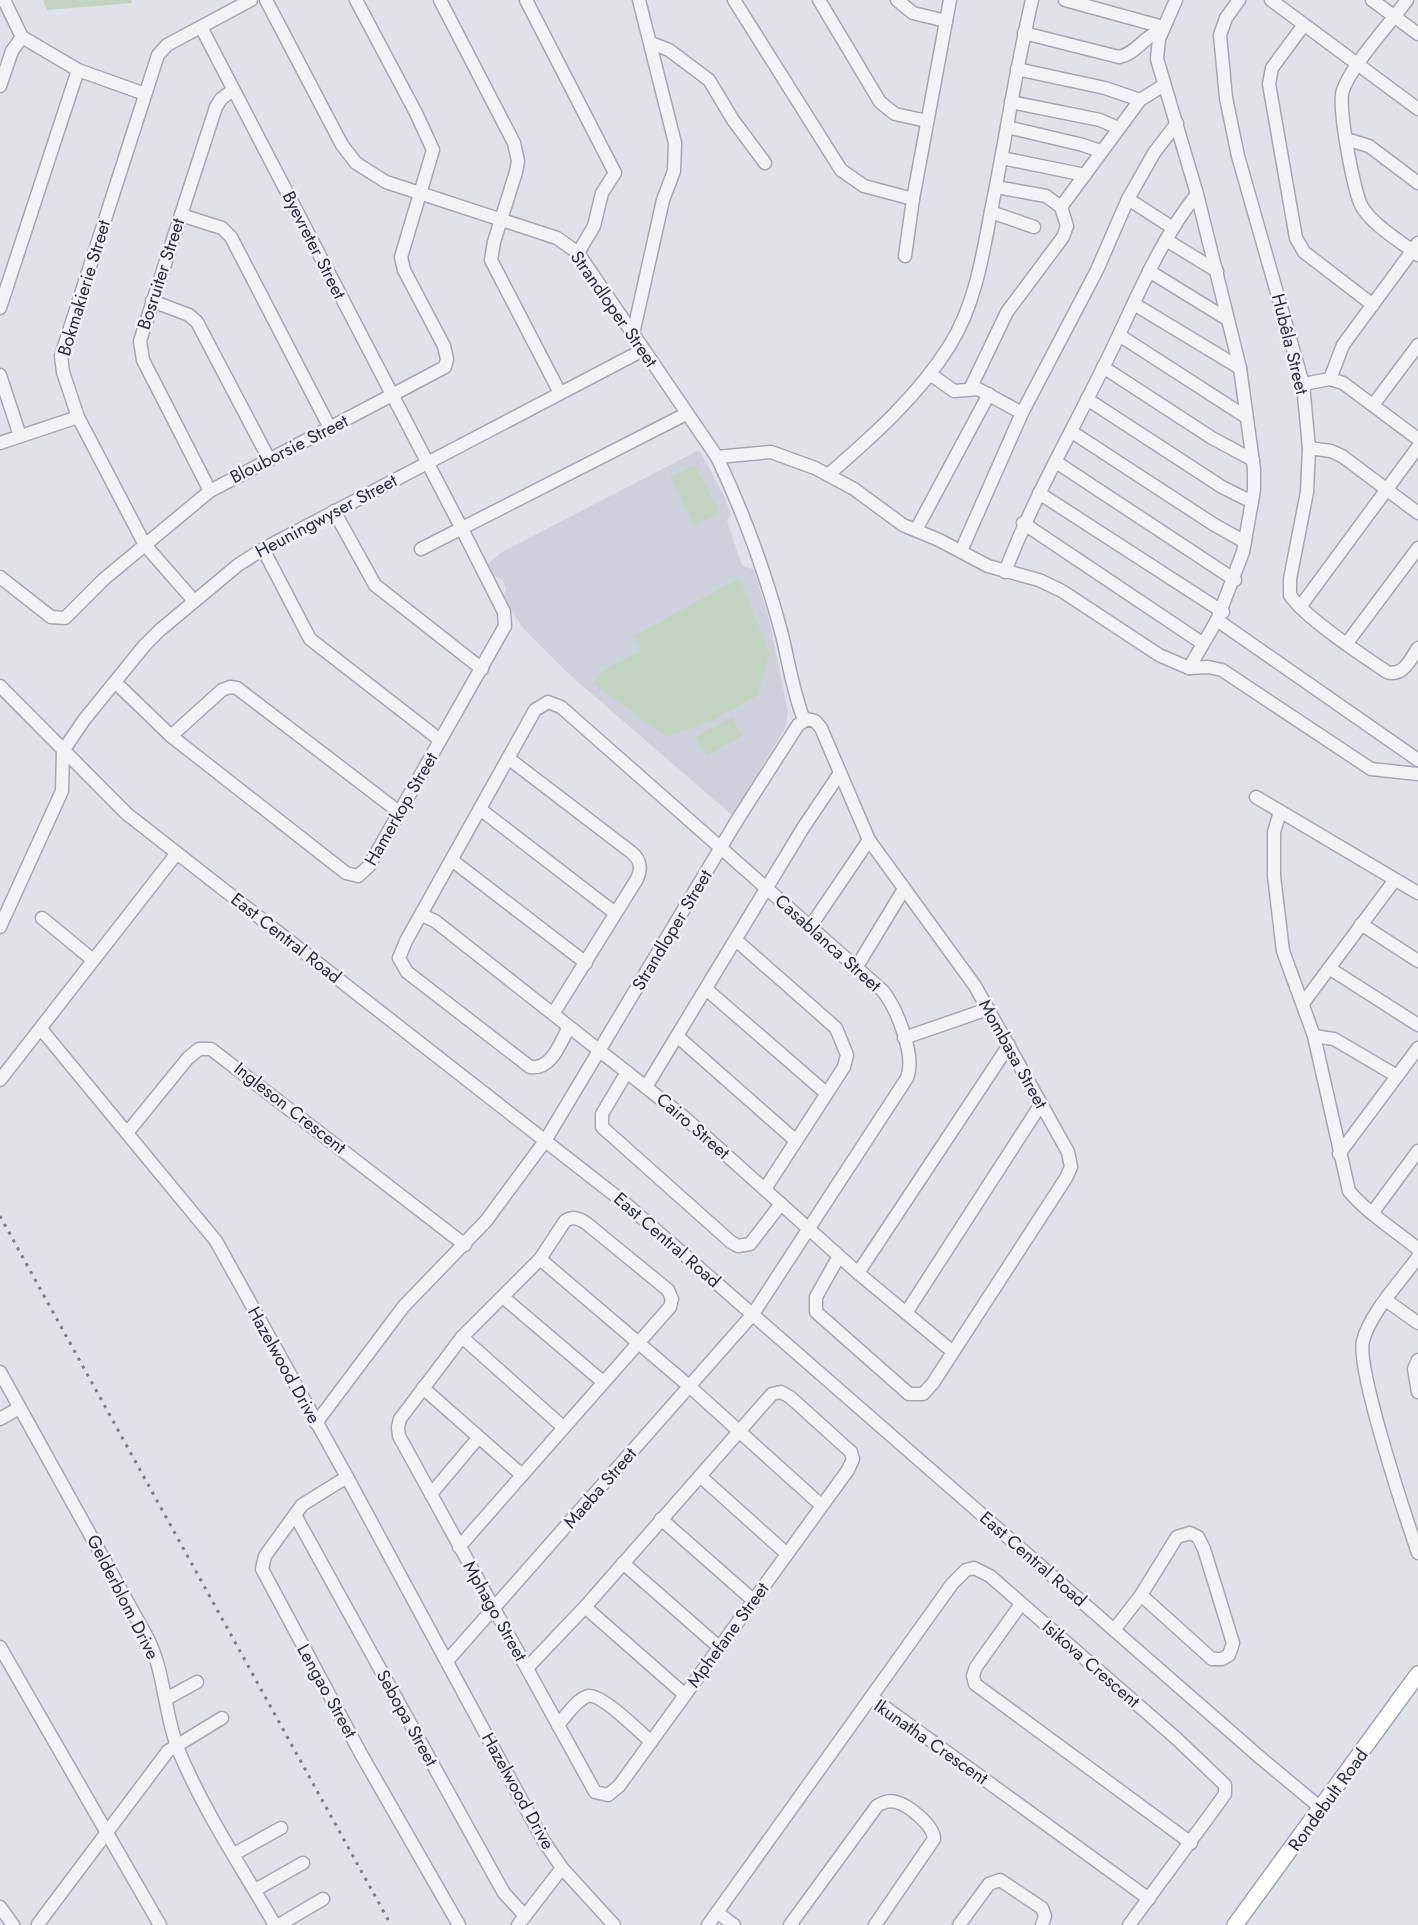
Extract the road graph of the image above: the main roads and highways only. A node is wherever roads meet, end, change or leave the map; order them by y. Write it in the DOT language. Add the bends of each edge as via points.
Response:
graph roads {
  1 [pos="1418,1674"];
  2 [pos="1236,1925"];
  1 -- 2 [label="main road, Rondebult Road"];
}
